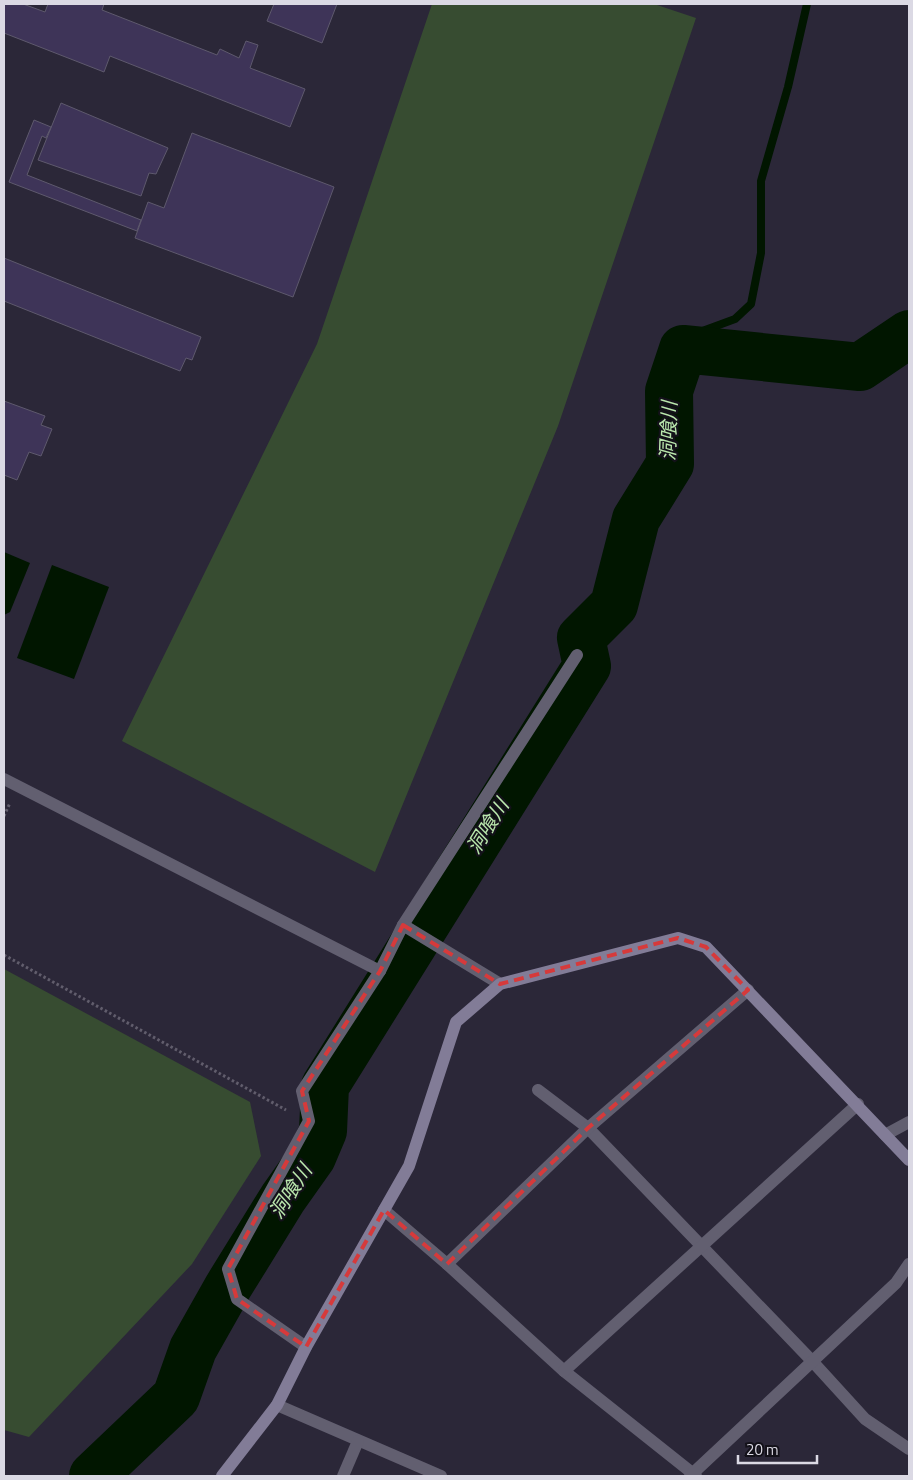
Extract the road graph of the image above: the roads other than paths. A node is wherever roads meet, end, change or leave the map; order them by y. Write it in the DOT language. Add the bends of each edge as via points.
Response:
graph roads {
  1 [pos="577,655"];
  2 [pos="4,779"];
  3 [pos="413,931"];
  4 [pos="380,971"];
  5 [pos="500,984"];
  6 [pos="748,990"];
  7 [pos="538,1090"];
  8 [pos="858,1104"];
  9 [pos="909,1122"];
  10 [pos="588,1128"];
  11 [pos="885,1134"];
  12 [pos="909,1160"];
  13 [pos="384,1210"];
  14 [pos="701,1245"];
  15 [pos="447,1264"];
  16 [pos="909,1264"];
  17 [pos="306,1347"];
  18 [pos="814,1362"];
  19 [pos="564,1371"];
  20 [pos="277,1405"];
  21 [pos="358,1441"];
  22 [pos="909,1448"];
  23 [pos="693,1475"];
  24 [pos="222,1476"];
  25 [pos="343,1476"];
  26 [pos="441,1476"];
  1 -- 3 [label="street"];
  2 -- 4 [label="street"];
  3 -- 4 [label="street"];
  3 -- 5 [label="street"];
  4 -- 17 [label="street" via="302,1091 309,1121 228,1268 237,1299"];
  5 -- 6 [label="street" via="678,938 706,947"];
  5 -- 13 [label="street" via="456,1022 409,1166"];
  6 -- 8 [label="street"];
  6 -- 10 [label="street"];
  7 -- 10 [label="street"];
  8 -- 11 [label="street"];
  8 -- 14 [label="street"];
  9 -- 11 [label="street"];
  10 -- 14 [label="street"];
  10 -- 15 [label="street"];
  11 -- 12 [label="street"];
  13 -- 15 [label="street"];
  13 -- 17 [label="street"];
  14 -- 18 [label="street"];
  14 -- 19 [label="street"];
  15 -- 19 [label="street"];
  16 -- 18 [label="street" via="896,1283"];
  17 -- 20 [label="street"];
  18 -- 22 [label="street" via="865,1419"];
  18 -- 23 [label="street"];
  19 -- 23 [label="street"];
  20 -- 21 [label="street"];
  20 -- 24 [label="street"];
  21 -- 25 [label="street"];
  21 -- 26 [label="street"];
}
